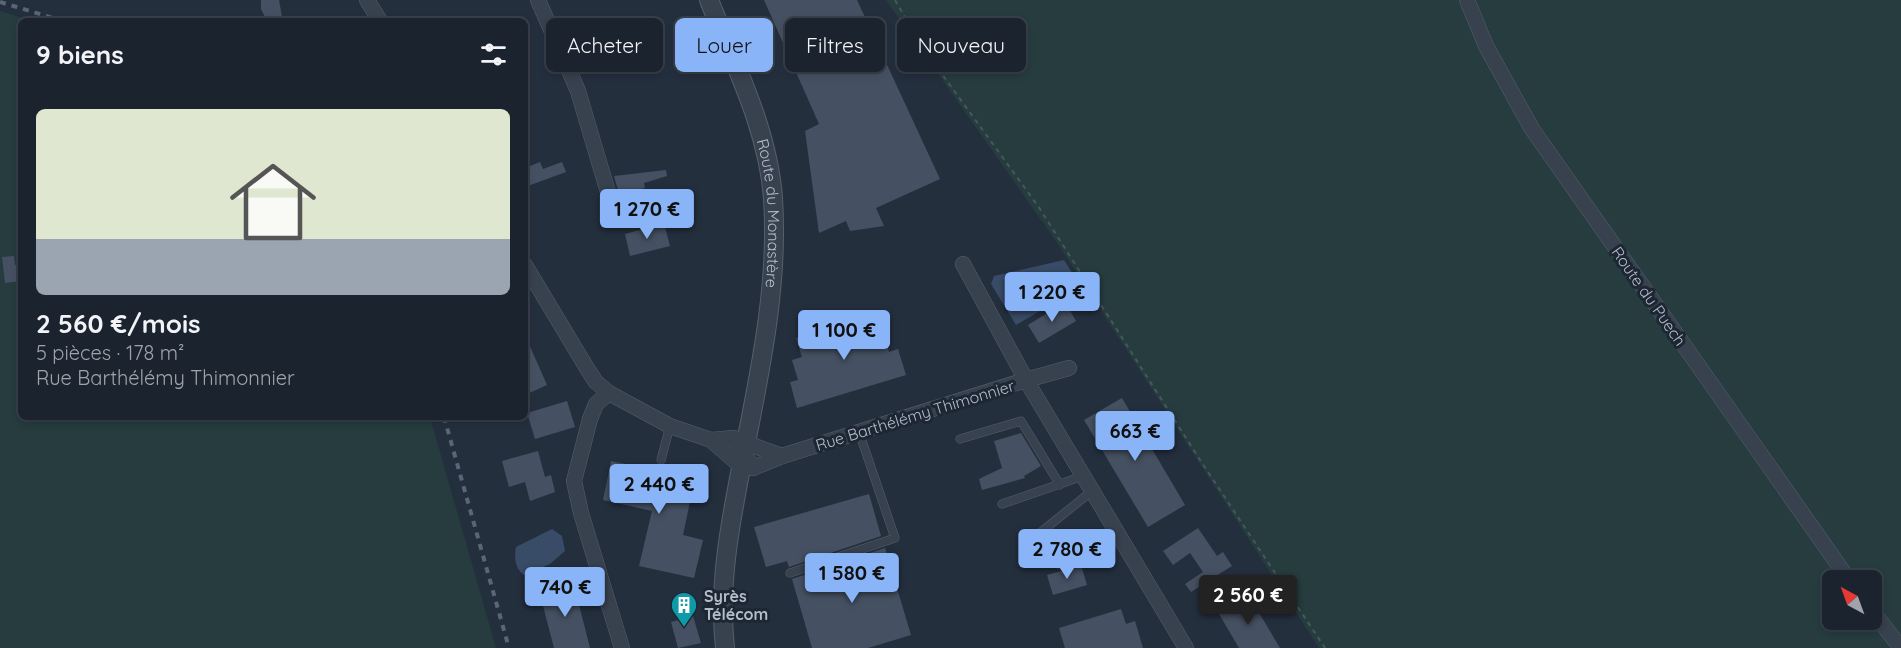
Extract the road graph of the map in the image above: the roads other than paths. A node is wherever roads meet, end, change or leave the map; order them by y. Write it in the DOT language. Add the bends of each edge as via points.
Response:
graph roads {
  1 [pos="367,0"];
  2 [pos="538,0"];
  3 [pos="709,0"];
  4 [pos="1467,0"];
  5 [pos="378,18"];
  6 [pos="615,216"];
  7 [pos="963,264"];
  8 [pos="528,270"];
  9 [pos="1070,368"];
  10 [pos="1026,380"];
  11 [pos="609,393"];
  12 [pos="670,426"];
  13 [pos="859,432"];
  14 [pos="960,439"];
  15 [pos="744,451"];
  16 [pos="661,460"];
  17 [pos="1083,476"];
  18 [pos="1060,485"];
  19 [pos="1092,491"];
  20 [pos="1002,504"];
  21 [pos="1060,565"];
  22 [pos="1842,570"];
  23 [pos="790,573"];
  24 [pos="1882,624"];
  25 [pos="1179,645"];
  26 [pos="622,648"];
  27 [pos="725,648"];
  28 [pos="1901,648"];
  1 -- 5 [label="street"];
  2 -- 6 [label="street" via="578,91"];
  3 -- 15 [label="street, Route du Monastère" via="749,98 773,195 773,277"];
  4 -- 22 [label="street, Route du Puech" via="1486,46 1532,129"];
  7 -- 10 [label="street"];
  8 -- 11 [label="street" via="588,370"];
  9 -- 10 [label="street"];
  10 -- 13 [label="street, Rue Barthélémy Thimonnier"];
  10 -- 17 [label="street, Rue Barthélémy Thimonnier"];
  11 -- 12 [label="street"];
  11 -- 26 [label="street" via="596,404 590,418 574,481"];
  12 -- 15 [label="street" via="711,440 735,461"];
  12 -- 16 [label="lane"];
  13 -- 15 [label="street, Rue Barthélémy Thimonnier" via="782,456 752,445"];
  13 -- 23 [label="lane" via="896,538"];
  14 -- 18 [label="lane" via="1021,421"];
  15 -- 27 [label="street, Route du Monastère" via="722,588"];
  17 -- 18 [label="lane"];
  17 -- 19 [label="street, Rue Barthélémy Thimonnier"];
  18 -- 20 [label="lane"];
  19 -- 21 [label="lane" via="1041,532"];
  19 -- 25 [label="street, Rue Barthélémy Thimonnier"];
  24 -- 28 [label="street"];
}
